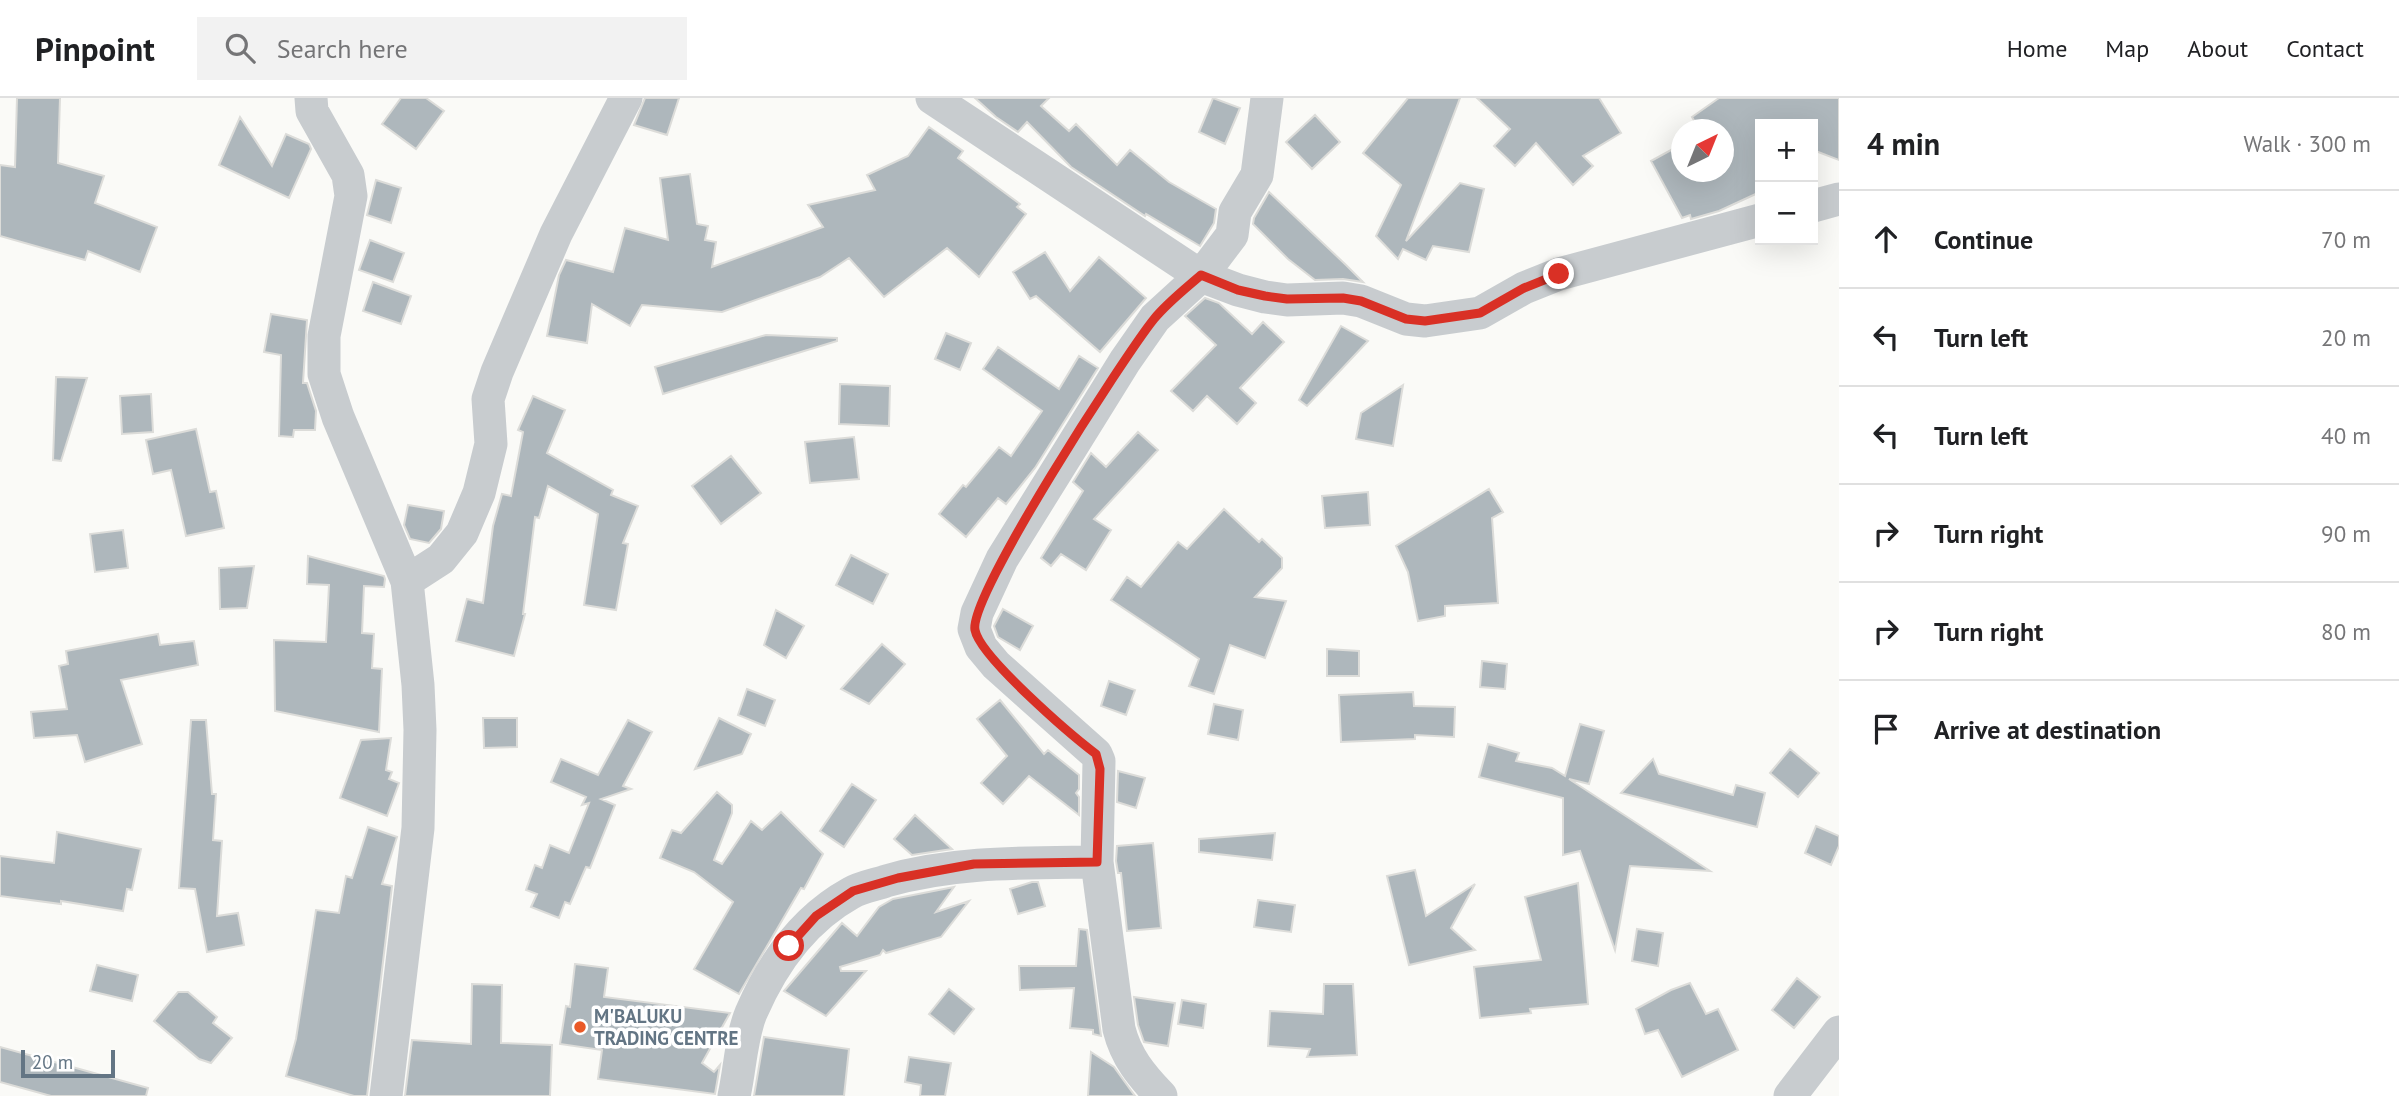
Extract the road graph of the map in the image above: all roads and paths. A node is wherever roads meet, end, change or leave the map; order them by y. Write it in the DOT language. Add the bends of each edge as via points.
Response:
graph roads {
  1 [pos="311,98"];
  2 [pos="626,98"];
  3 [pos="932,98"];
  4 [pos="1267,98"];
  5 [pos="1839,199"];
  6 [pos="1818,205"];
  7 [pos="1755,221"];
  8 [pos="1201,275"];
  9 [pos="407,581"];
  10 [pos="1097,862"];
  11 [pos="1839,1032"];
  12 [pos="386,1096"];
  13 [pos="734,1096"];
  14 [pos="1161,1096"];
  15 [pos="1790,1096"];
  1 -- 9 [label="street" via="312,111 348,175 351,196 324,336 324,374"];
  2 -- 9 [label="street" via="556,234 497,372 488,399 491,444 479,493 462,533 441,559"];
  3 -- 8 [label="street"];
  4 -- 8 [label="street" via="1257,175 1235,212 1232,235"];
  5 -- 6 [label="street"];
  7 -- 8 [label="street" via="1559,274 1480,313 1425,321 1343,298 1265,296"];
  8 -- 10 [label="street" via="1155,317 1125,361 1002,559 974,629 996,665 1096,754 1100,769"];
  9 -- 12 [label="street" via="421,775"];
  10 -- 13 [label="street" via="974,864 853,891 816,916 789,946 765,984 750,1016"];
  10 -- 14 [label="street" via="1123,1045 1132,1063"];
  11 -- 15 [label="street"];
}
